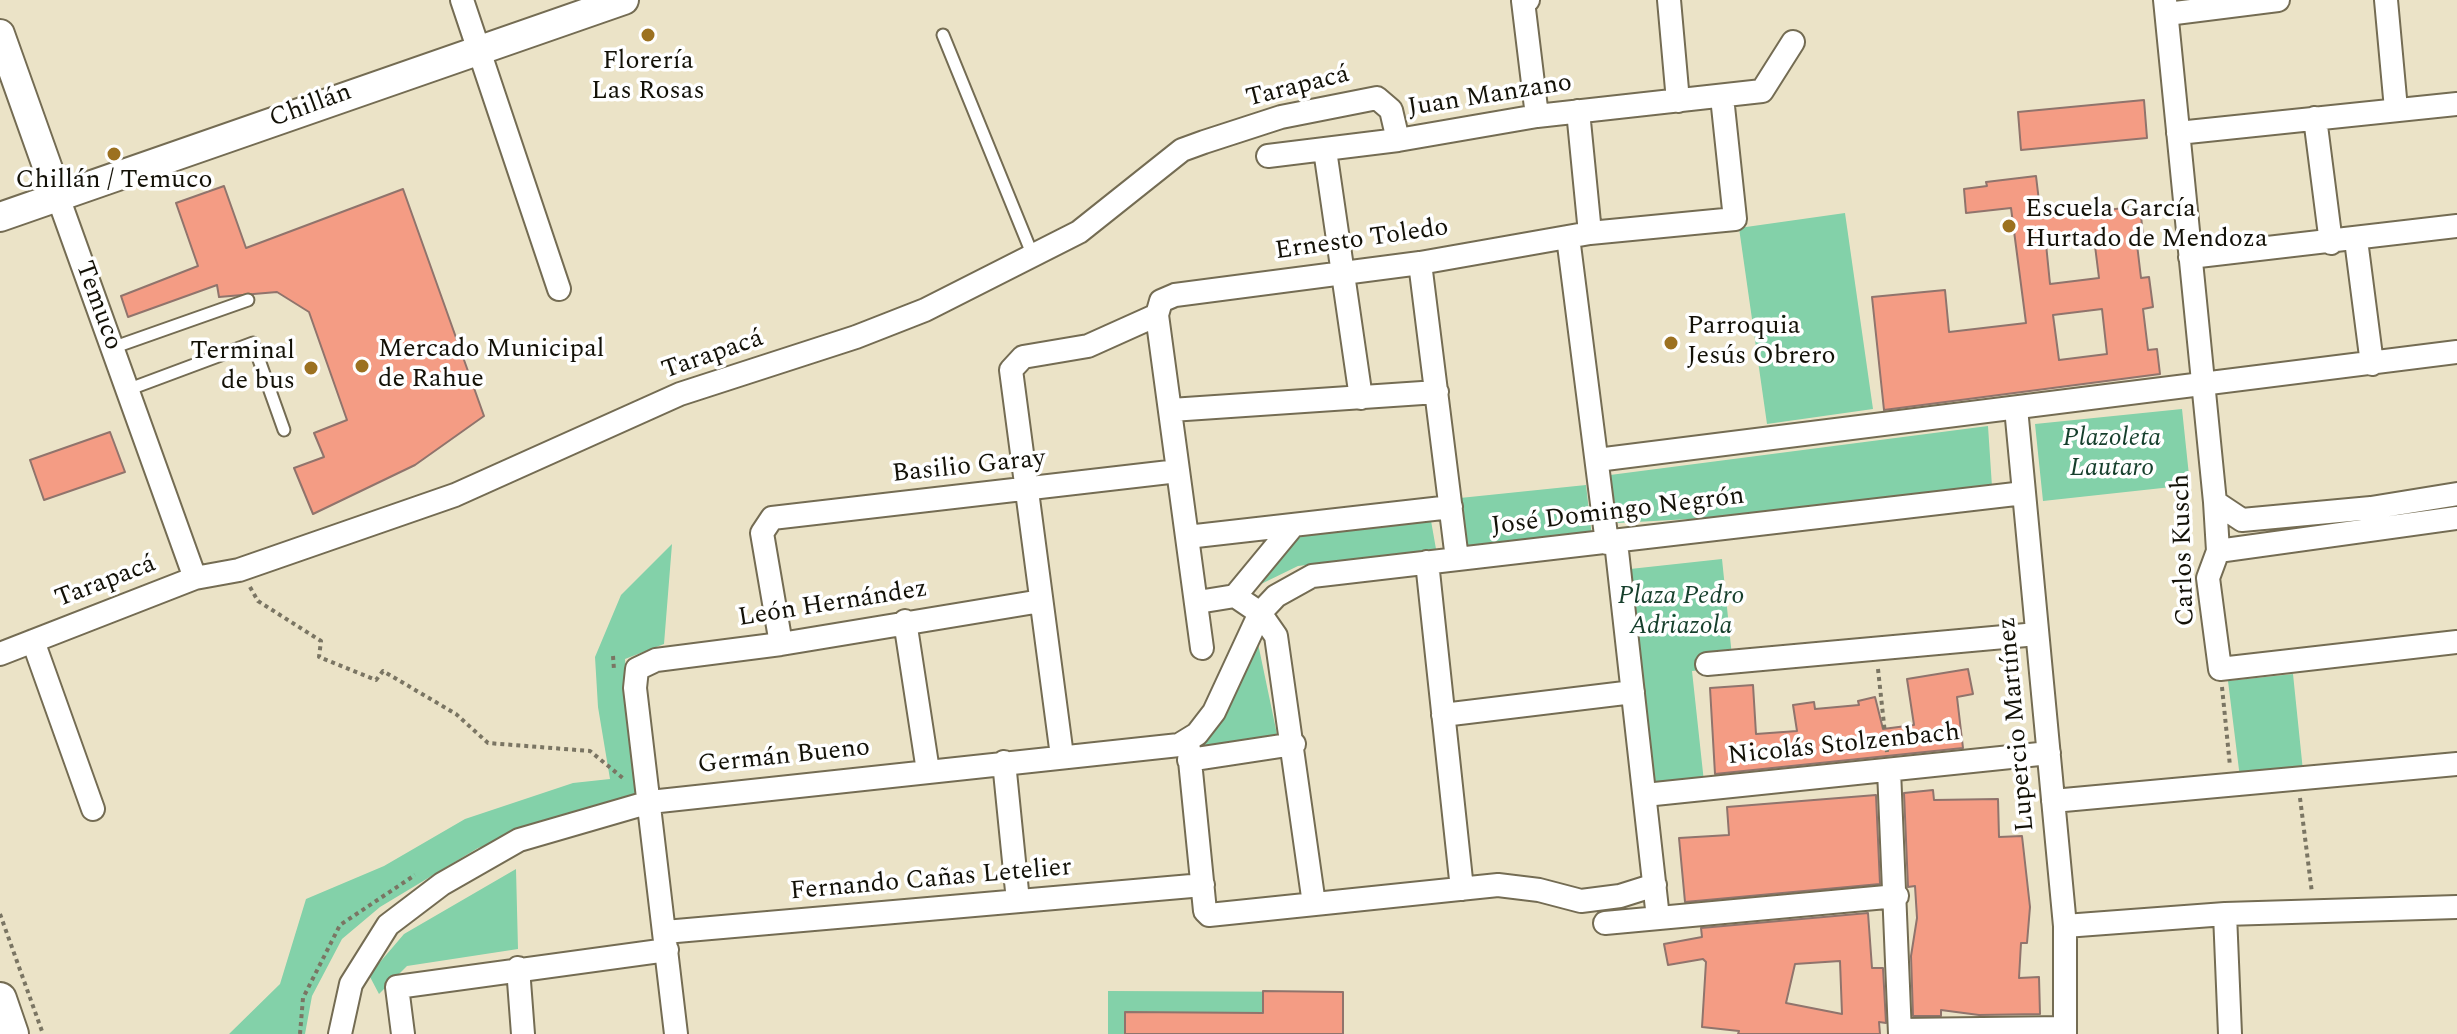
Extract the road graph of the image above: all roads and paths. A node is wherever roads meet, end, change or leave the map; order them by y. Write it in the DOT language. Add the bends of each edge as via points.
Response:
graph roads {
  1 [pos="462,0"];
  2 [pos="624,0"];
  3 [pos="1525,0"];
  4 [pos="1669,0"];
  5 [pos="2278,0"];
  6 [pos="2386,0"];
  7 [pos="2166,7"];
  8 [pos="0,34"];
  9 [pos="943,35"];
  10 [pos="1793,42"];
  11 [pos="479,48"];
  12 [pos="1722,97"];
  13 [pos="1678,101"];
  14 [pos="2457,104"];
  15 [pos="2396,109"];
  16 [pos="1578,111"];
  17 [pos="1537,116"];
  18 [pos="2315,118"];
  19 [pos="2178,133"];
  20 [pos="1398,140"];
  21 [pos="1325,150"];
  22 [pos="1268,156"];
  23 [pos="58,197"];
  24 [pos="0,217"];
  25 [pos="2457,226"];
  26 [pos="1579,235"];
  27 [pos="2356,240"];
  28 [pos="2331,243"];
  29 [pos="1033,256"];
  30 [pos="2190,257"];
  31 [pos="1420,263"];
  32 [pos="1344,272"];
  33 [pos="559,289"];
  34 [pos="248,300"];
  35 [pos="1157,315"];
  36 [pos="112,348"];
  37 [pos="2457,352"];
  38 [pos="2372,364"];
  39 [pos="2202,385"];
  40 [pos="127,390"];
  41 [pos="1437,392"];
  42 [pos="1361,398"];
  43 [pos="2016,408"];
  44 [pos="1171,410"];
  45 [pos="284,430"];
  46 [pos="1597,460"];
  47 [pos="1178,471"];
  48 [pos="1028,490"];
  49 [pos="2024,493"];
  50 [pos="2457,494"];
  51 [pos="2215,502"];
  52 [pos="1451,507"];
  53 [pos="2371,508"];
  54 [pos="2457,518"];
  55 [pos="2242,520"];
  56 [pos="1292,527"];
  57 [pos="2373,532"];
  58 [pos="1187,537"];
  59 [pos="1612,543"];
  60 [pos="2245,549"];
  61 [pos="2218,551"];
  62 [pos="1457,559"];
  63 [pos="1427,562"];
  64 [pos="239,570"];
  65 [pos="195,578"];
  66 [pos="1235,596"];
  67 [pos="1041,601"];
  68 [pos="1198,602"];
  69 [pos="1260,613"];
  70 [pos="905,621"];
  71 [pos="2037,634"];
  72 [pos="33,641"];
  73 [pos="2457,642"];
  74 [pos="781,644"];
  75 [pos="1202,648"];
  76 [pos="1875,649"];
  77 [pos="0,654"];
  78 [pos="1707,664"];
  79 [pos="2220,669"];
  80 [pos="1633,692"];
  81 [pos="1443,715"];
  82 [pos="1294,744"];
  83 [pos="1188,750"];
  84 [pos="2049,753"];
  85 [pos="1062,756"];
  86 [pos="1004,762"];
  87 [pos="2457,764"];
  88 [pos="1889,770"];
  89 [pos="928,771"];
  90 [pos="2297,778"];
  91 [pos="2232,784"];
  92 [pos="1645,795"];
  93 [pos="2053,801"];
  94 [pos="650,802"];
  95 [pos="93,809"];
  96 [pos="1203,885"];
  97 [pos="1655,885"];
  98 [pos="1462,889"];
  99 [pos="1897,896"];
  100 [pos="1018,901"];
  101 [pos="1314,904"];
  102 [pos="2457,907"];
  103 [pos="2314,911"];
  104 [pos="0,914"];
  105 [pos="2225,914"];
  106 [pos="1658,918"];
  107 [pos="1605,923"];
  108 [pos="2065,926"];
  109 [pos="666,941"];
  110 [pos="518,968"];
  111 [pos="0,999"];
  112 [pos="2065,1031"];
  113 [pos="1900,1032"];
  114 [pos="12,1034"];
  115 [pos="43,1034"];
  116 [pos="340,1034"];
  117 [pos="403,1034"];
  118 [pos="523,1034"];
  119 [pos="676,1034"];
  120 [pos="2230,1034"];
  1 -- 11 [label="street"];
  2 -- 11 [label="street, Chillán"];
  3 -- 17 [label="street"];
  4 -- 13 [label="street"];
  5 -- 7 [label="street"];
  6 -- 15 [label="street"];
  7 -- 19 [label="street, Carlos Kusch"];
  8 -- 23 [label="street, Temuco"];
  9 -- 29 [label="lane"];
  10 -- 12 [label="street, Juan Manzano" via="1762,91"];
  11 -- 23 [label="street, Chillán"];
  11 -- 33 [label="street"];
  12 -- 13 [label="street, Juan Manzano"];
  12 -- 26 [label="street, Ernesto Toledo" via="1735,219"];
  13 -- 16 [label="street, Juan Manzano"];
  14 -- 15 [label="street"];
  15 -- 18 [label="street"];
  16 -- 17 [label="street, Juan Manzano"];
  16 -- 26 [label="street"];
  17 -- 20 [label="street, Juan Manzano"];
  18 -- 19 [label="street"];
  18 -- 28 [label="street"];
  19 -- 30 [label="street, Carlos Kusch"];
  20 -- 21 [label="street, Juan Manzano"];
  20 -- 29 [label="street, Tarapacá" via="1391,110 1377,98 1281,117 1182,150 1079,232"];
  21 -- 22 [label="street, Juan Manzano"];
  21 -- 32 [label="street"];
  23 -- 24 [label="street, Chillán"];
  23 -- 36 [label="street, Temuco"];
  25 -- 27 [label="street"];
  26 -- 31 [label="street, Ernesto Toledo"];
  26 -- 46 [label="street"];
  27 -- 28 [label="street"];
  27 -- 38 [label="street"];
  28 -- 30 [label="street"];
  29 -- 64 [label="street, Tarapacá" via="897,321 680,394 455,495"];
  30 -- 39 [label="street, Carlos Kusch"];
  31 -- 32 [label="street, Ernesto Toledo"];
  31 -- 41 [label="street"];
  32 -- 35 [label="street, Ernesto Toledo" via="1175,295 1161,301"];
  32 -- 42 [label="street"];
  34 -- 36 [label="lane"];
  35 -- 44 [label="street"];
  35 -- 48 [label="street, Ernesto Toledo" via="1088,346 1017,361 1011,385"];
  36 -- 40 [label="street, Temuco"];
  37 -- 38 [label="street"];
  38 -- 39 [label="street"];
  39 -- 43 [label="street"];
  39 -- 51 [label="street, Carlos Kusch"];
  40 -- 45 [label="lane" via="253,343"];
  40 -- 65 [label="street, Temuco"];
  41 -- 42 [label="street"];
  41 -- 52 [label="street"];
  42 -- 44 [label="street"];
  43 -- 46 [label="street"];
  43 -- 49 [label="street, Lupercio Martínez"];
  44 -- 47 [label="street"];
  46 -- 59 [label="street"];
  47 -- 48 [label="street, Basilio Garay"];
  47 -- 58 [label="street"];
  48 -- 67 [label="street"];
  48 -- 74 [label="street, Basilio Garay" via="766,521 762,533"];
  49 -- 59 [label="street, José Domingo Negrón"];
  49 -- 71 [label="street, Lupercio Martínez"];
  50 -- 53 [label="street"];
  51 -- 55 [label="street"];
  51 -- 61 [label="street, Carlos Kusch"];
  52 -- 56 [label="street"];
  52 -- 62 [label="street"];
  53 -- 55 [label="street"];
  53 -- 57 [label="street"];
  54 -- 57 [label="street"];
  55 -- 60 [label="street"];
  56 -- 58 [label="street"];
  56 -- 66 [label="street"];
  57 -- 60 [label="street"];
  58 -- 68 [label="street"];
  59 -- 62 [label="street, José Domingo Negrón"];
  59 -- 80 [label="street"];
  60 -- 61 [label="street"];
  61 -- 79 [label="street, Carlos Kusch" via="2208,578"];
  62 -- 63 [label="street, José Domingo Negrón"];
  63 -- 69 [label="street, José Domingo Negrón" via="1312,576 1276,596"];
  63 -- 81 [label="street"];
  64 -- 65 [label="street, Tarapacá"];
  64 -- 94 [label="path" via="258,601 321,641 319,657 376,680 383,671 456,714 488,743 590,751"];
  65 -- 72 [label="street, Tarapacá"];
  66 -- 68 [label="street"];
  66 -- 69 [label="street"];
  67 -- 70 [label="street, León Hernández"];
  67 -- 85 [label="street"];
  68 -- 75 [label="street"];
  69 -- 82 [label="street" via="1276,636"];
  69 -- 83 [label="street" via="1214,712"];
  70 -- 74 [label="street, León Hernández"];
  70 -- 89 [label="street"];
  71 -- 76 [label="street"];
  71 -- 84 [label="street, Lupercio Martínez"];
  72 -- 77 [label="street, Tarapacá"];
  72 -- 95 [label="street"];
  73 -- 79 [label="street"];
  74 -- 94 [label="street, León Hernández" via="656,660 637,669"];
  76 -- 78 [label="street"];
  76 -- 88 [label="path"];
  79 -- 91 [label="path"];
  80 -- 81 [label="street"];
  80 -- 92 [label="street"];
  81 -- 98 [label="street"];
  82 -- 83 [label="street, Germán Bueno"];
  82 -- 101 [label="street"];
  83 -- 85 [label="street, Germán Bueno"];
  83 -- 96 [label="street"];
  84 -- 88 [label="street, Nicolás Stolzenbach"];
  84 -- 93 [label="street, Lupercio Martínez"];
  85 -- 86 [label="street, Germán Bueno"];
  86 -- 89 [label="street, Germán Bueno"];
  86 -- 100 [label="street"];
  87 -- 90 [label="street"];
  88 -- 92 [label="street, Nicolás Stolzenbach"];
  88 -- 99 [label="street"];
  89 -- 94 [label="street, Germán Bueno"];
  90 -- 91 [label="street"];
  90 -- 103 [label="path"];
  91 -- 93 [label="street"];
  92 -- 97 [label="street"];
  93 -- 108 [label="street, Lupercio Martínez"];
  94 -- 109 [label="street"];
  94 -- 116 [label="street, Germán Bueno" via="519,840 442,884 388,925 351,984"];
  96 -- 100 [label="street, Fernando Cañas Letelier"];
  96 -- 101 [label="street" via="1205,911 1215,916"];
  97 -- 98 [label="street" via="1581,901 1519,886"];
  97 -- 106 [label="street"];
  98 -- 101 [label="street"];
  99 -- 106 [label="street"];
  99 -- 113 [label="street"];
  100 -- 109 [label="street, Fernando Cañas Letelier"];
  102 -- 103 [label="street"];
  103 -- 105 [label="street"];
  104 -- 115 [label="path"];
  105 -- 108 [label="street"];
  105 -- 120 [label="street"];
  106 -- 107 [label="street"];
  108 -- 112 [label="street, Lupercio Martínez"];
  109 -- 110 [label="street, Fernando Cañas Letelier"];
  109 -- 119 [label="street"];
  110 -- 117 [label="street, Fernando Cañas Letelier" via="397,987"];
  110 -- 118 [label="street"];
  111 -- 114 [label="main road"];
  112 -- 113 [label="street"];
}
